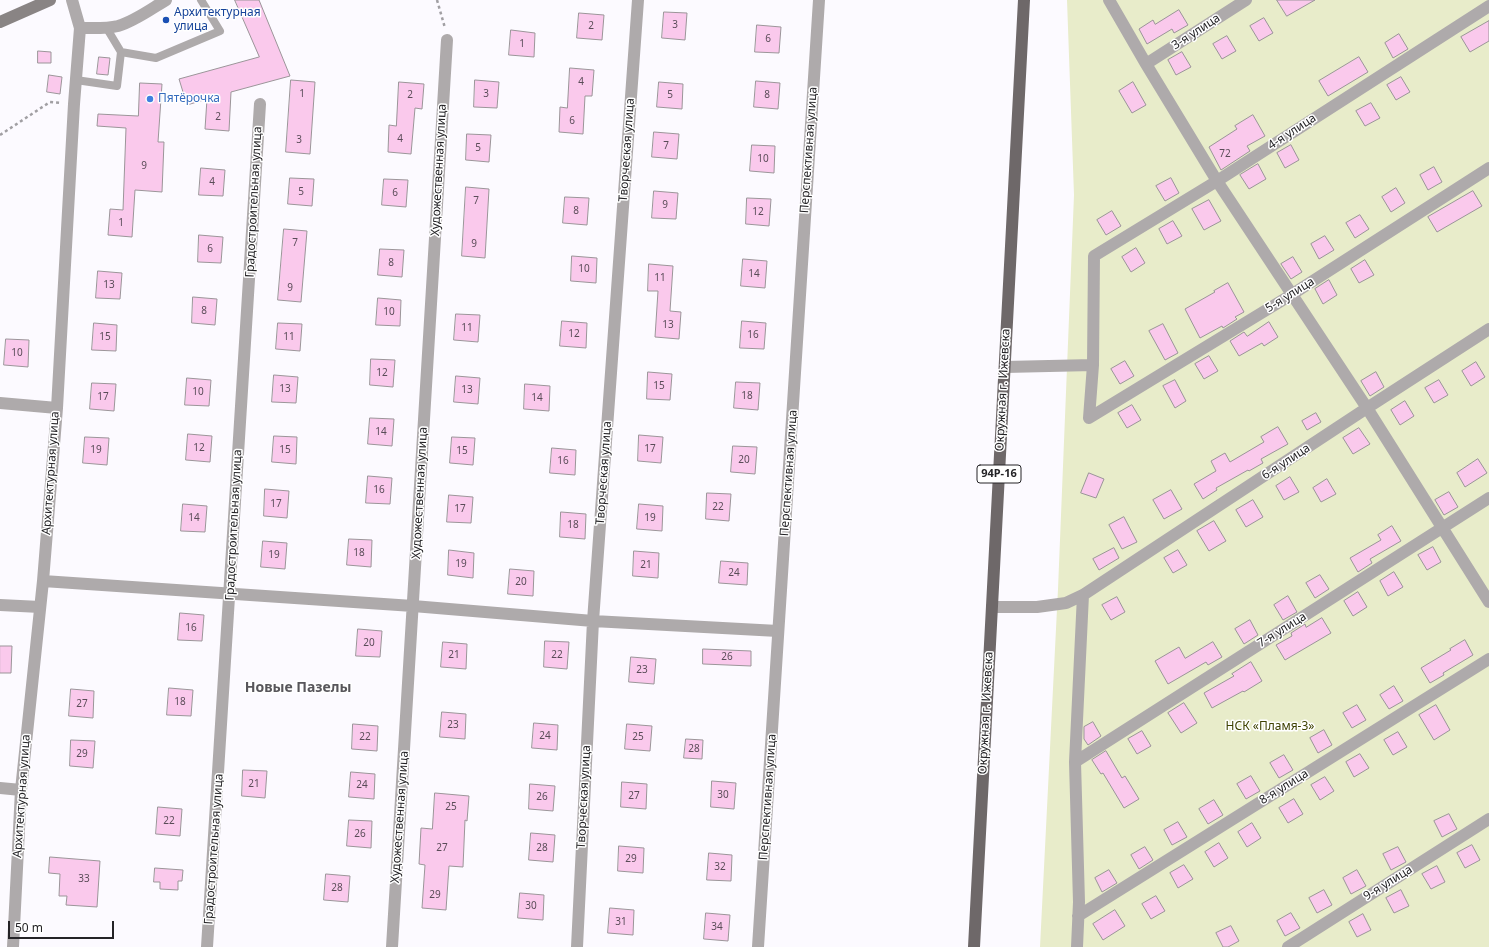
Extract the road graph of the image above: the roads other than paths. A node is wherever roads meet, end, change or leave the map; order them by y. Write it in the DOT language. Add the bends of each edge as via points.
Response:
graph roads {
  1 [pos="50,0"];
  2 [pos="72,0"];
  3 [pos="166,0"];
  4 [pos="201,0"];
  5 [pos="638,0"];
  6 [pos="819,0"];
  7 [pos="1024,0"];
  8 [pos="1109,0"];
  9 [pos="1246,0"];
  10 [pos="1489,6"];
  11 [pos="0,22"];
  12 [pos="106,27"];
  13 [pos="80,28"];
  14 [pos="447,40"];
  15 [pos="121,52"];
  16 [pos="1146,64"];
  17 [pos="76,80"];
  18 [pos="260,104"];
  19 [pos="1489,168"];
  20 [pos="1217,181"];
  21 [pos="1291,295"];
  22 [pos="1489,330"];
  23 [pos="1094,365"];
  24 [pos="1005,367"];
  25 [pos="0,404"];
  26 [pos="57,408"];
  27 [pos="1367,408"];
  28 [pos="1489,498"];
  29 [pos="1442,528"];
  30 [pos="43,581"];
  31 [pos="230,593"];
  32 [pos="1084,595"];
  33 [pos="1489,602"];
  34 [pos="0,605"];
  35 [pos="413,606"];
  36 [pos="992,607"];
  37 [pos="40,608"];
  38 [pos="593,621"];
  39 [pos="778,631"];
  40 [pos="1489,659"];
  41 [pos="1075,762"];
  42 [pos="0,788"];
  43 [pos="21,790"];
  44 [pos="1489,819"];
  45 [pos="1078,916"];
  46 [pos="13,947"];
  47 [pos="207,947"];
  48 [pos="392,947"];
  49 [pos="577,947"];
  50 [pos="758,947"];
  51 [pos="974,947"];
  52 [pos="1077,947"];
  53 [pos="1288,947"];
  1 -- 11 [label="street"];
  2 -- 13 [label="street, Архитектурная улица"];
  3 -- 12 [label="street" via="135,19 118,26"];
  4 -- 15 [label="lane" via="220,31 156,58"];
  5 -- 38 [label="street, Творческая улица"];
  6 -- 39 [label="street, Перспективная улица"];
  7 -- 24 [label="main road, Окружная г. Ижевска / 94Р-16"];
  8 -- 16 [label="street"];
  9 -- 16 [label="street, 3-я улица"];
  10 -- 20 [label="street, 4-я улица"];
  12 -- 13 [label="street"];
  12 -- 15 [label="lane"];
  13 -- 17 [label="street, Архитектурная улица"];
  14 -- 35 [label="street, Художественная улица"];
  15 -- 17 [label="lane" via="117,86"];
  16 -- 20 [label="street"];
  17 -- 26 [label="street, Архитектурная улица"];
  18 -- 31 [label="street, Градостроительная улица"];
  19 -- 21 [label="street, 5-я улица"];
  20 -- 21 [label="street"];
  20 -- 23 [label="street, 4-я улица" via="1094,256"];
  21 -- 23 [label="street, 5-я улица" via="1089,418"];
  21 -- 27 [label="street"];
  22 -- 27 [label="street, 6-я улица"];
  23 -- 24 [label="street"];
  24 -- 36 [label="main road, Окружная г. Ижевска / 94Р-16"];
  25 -- 26 [label="street"];
  26 -- 30 [label="street, Архитектурная улица"];
  27 -- 29 [label="street"];
  27 -- 32 [label="street, 6-я улица"];
  28 -- 29 [label="street, 7-я улица"];
  29 -- 33 [label="street"];
  29 -- 41 [label="street, 7-я улица"];
  30 -- 31 [label="street"];
  30 -- 37 [label="street, Архитектурная улица"];
  31 -- 35 [label="street"];
  31 -- 47 [label="street, Градостроительная улица"];
  32 -- 36 [label="street, 6-я улица" via="1066,603 1037,607"];
  32 -- 41 [label="street"];
  34 -- 37 [label="street"];
  35 -- 38 [label="street"];
  35 -- 48 [label="street, Художественная улица"];
  36 -- 51 [label="main road, Окружная г. Ижевска / 94Р-16"];
  37 -- 43 [label="street, Архитектурная улица"];
  38 -- 39 [label="street"];
  38 -- 49 [label="street, Творческая улица"];
  39 -- 50 [label="street, Перспективная улица"];
  40 -- 45 [label="street, 8-я улица"];
  41 -- 45 [label="street"];
  42 -- 43 [label="street"];
  43 -- 46 [label="street, Архитектурная улица"];
  44 -- 53 [label="street, 9-я улица"];
  45 -- 52 [label="street"];
}
